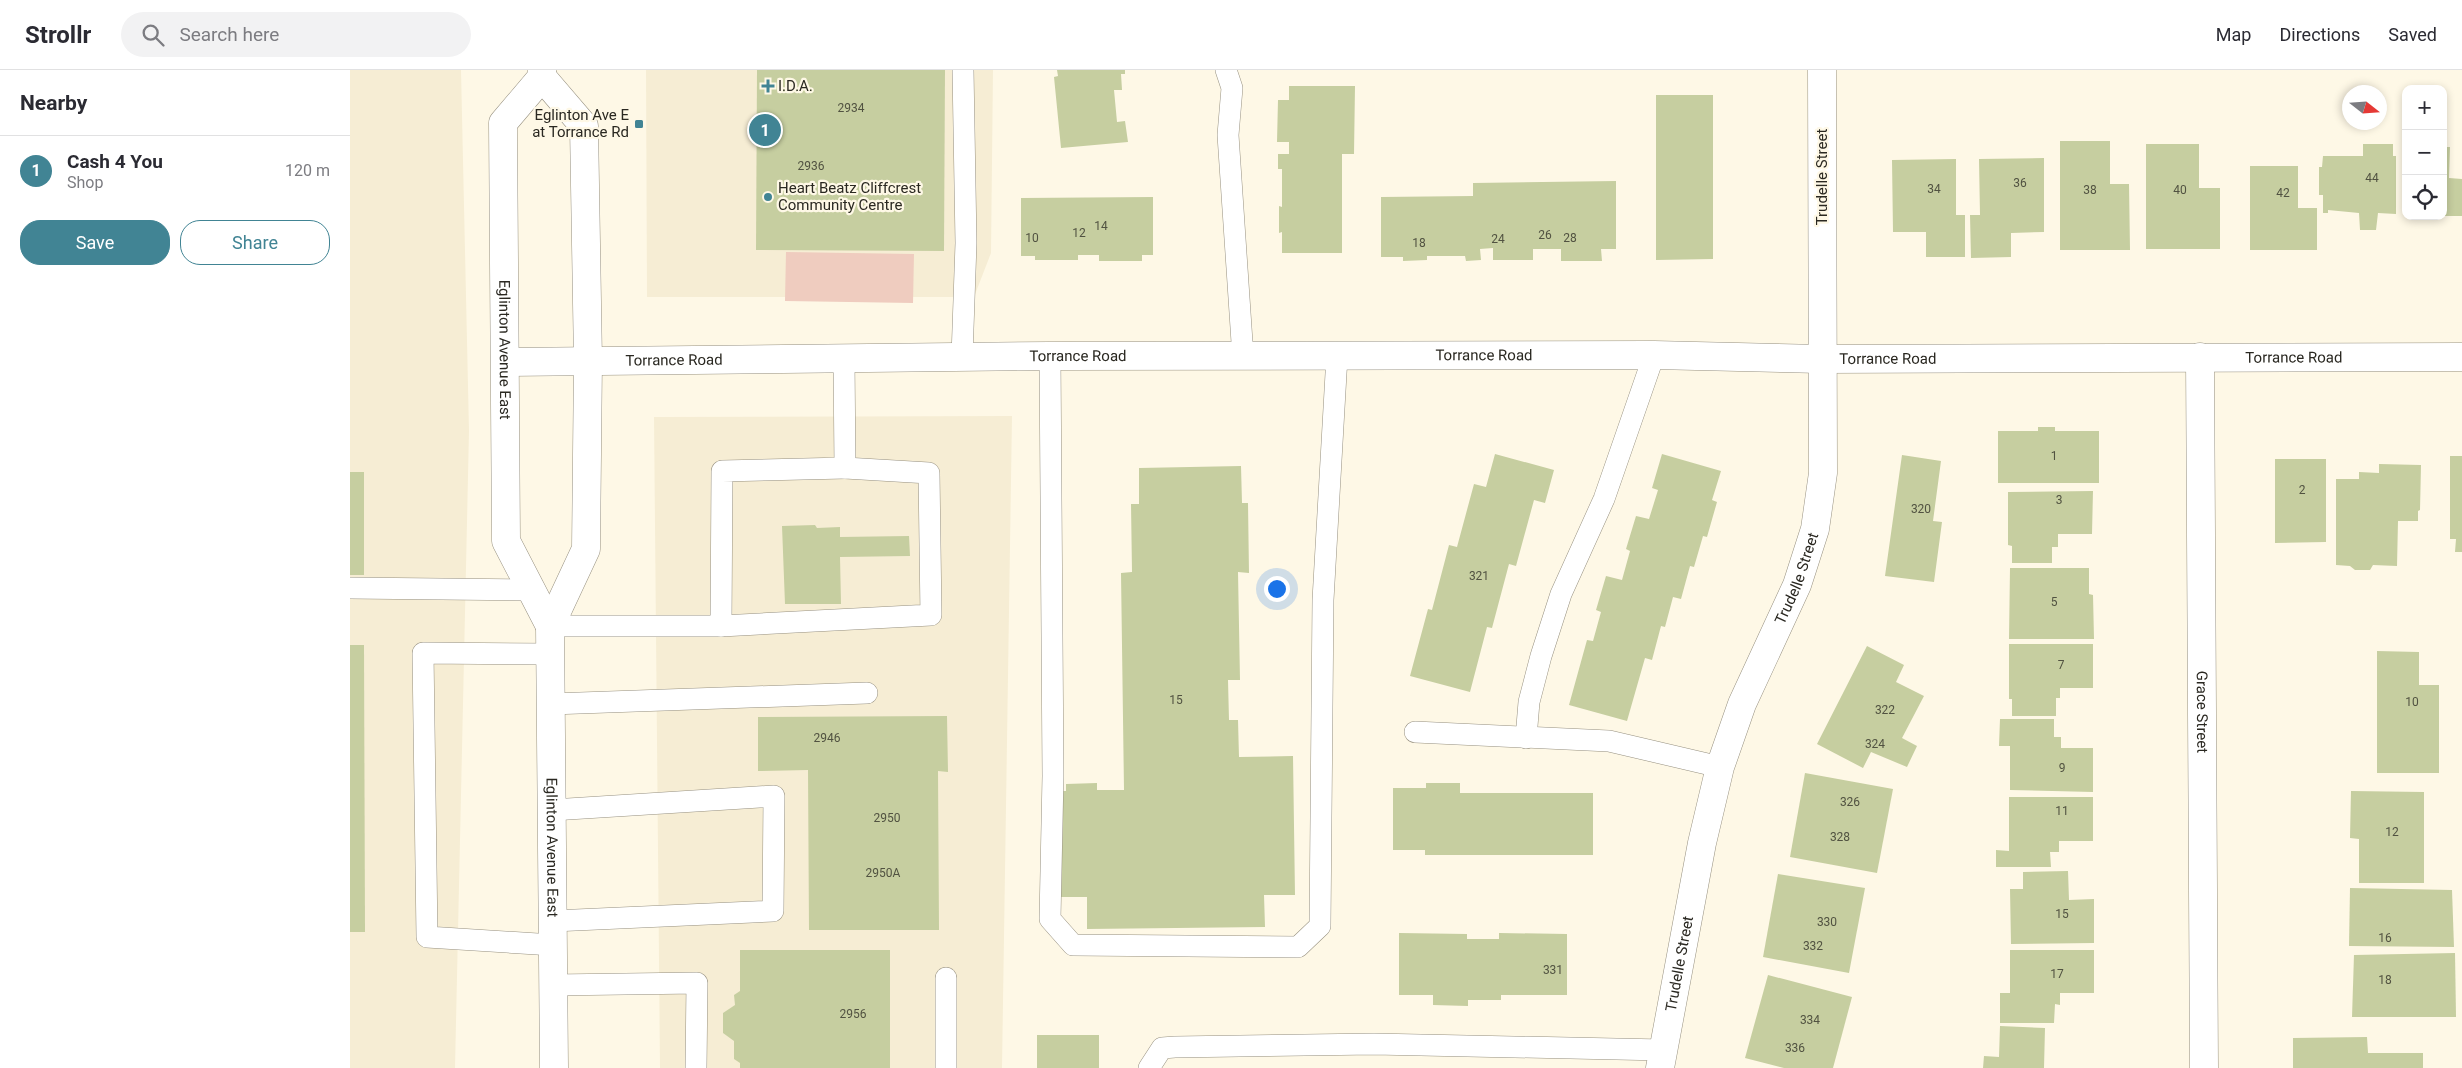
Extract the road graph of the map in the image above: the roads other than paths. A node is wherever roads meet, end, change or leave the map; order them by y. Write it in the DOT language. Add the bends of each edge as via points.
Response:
graph roads {
  1 [pos="963,70"];
  2 [pos="1226,70"];
  3 [pos="1822,70"];
  4 [pos="542,74"];
  5 [pos="1654,355"];
  6 [pos="1050,356"];
  7 [pos="1337,356"];
  8 [pos="2462,356"];
  9 [pos="962,357"];
  10 [pos="1242,357"];
  11 [pos="2200,357"];
  12 [pos="844,358"];
  13 [pos="1821,359"];
  14 [pos="588,360"];
  15 [pos="506,362"];
  16 [pos="845,468"];
  17 [pos="350,588"];
  18 [pos="532,590"];
  19 [pos="550,626"];
  20 [pos="721,626"];
  21 [pos="551,654"];
  22 [pos="867,693"];
  23 [pos="551,704"];
  24 [pos="1415,732"];
  25 [pos="1526,738"];
  26 [pos="1720,767"];
  27 [pos="552,810"];
  28 [pos="553,933"];
  29 [pos="946,978"];
  30 [pos="553,985"];
  31 [pos="1661,1059"];
  32 [pos="554,1068"];
  33 [pos="696,1068"];
  34 [pos="946,1068"];
  35 [pos="1149,1068"];
  36 [pos="2204,1068"];
  1 -- 9 [label="lane" via="966,243"];
  2 -- 10 [label="lane" via="1232,88 1228,135"];
  3 -- 13 [label="street, Trudelle Street"];
  4 -- 14 [label="street, Eglinton Avenue East" via="584,126"];
  4 -- 15 [label="street, Eglinton Avenue East" via="503,123"];
  5 -- 7 [label="street, Torrance Road"];
  5 -- 13 [label="street, Torrance Road"];
  5 -- 25 [label="lane" via="1604,499 1561,594 1541,656 1530,702"];
  6 -- 7 [label="lane" via="1053,776 1050,919 1073,945 1298,947 1320,926 1324,600"];
  6 -- 9 [label="street, Torrance Road"];
  6 -- 10 [label="street, Torrance Road"];
  7 -- 10 [label="street, Torrance Road"];
  8 -- 11 [label="street, Torrance Road"];
  9 -- 12 [label="street, Torrance Road"];
  11 -- 13 [label="street, Torrance Road"];
  11 -- 36 [label="street, Grace Street"];
  12 -- 14 [label="street, Torrance Road"];
  12 -- 16 [label="lane"];
  13 -- 26 [label="street, Trudelle Street" via="1823,473 1815,530 1797,585 1742,704"];
  14 -- 15 [label="street, Torrance Road"];
  14 -- 19 [label="street, Eglinton Avenue East" via="586,549"];
  15 -- 18 [label="street, Eglinton Avenue East" via="506,541"];
  16 -- 20 [label="lane" via="722,471"];
  16 -- 20 [label="lane" via="929,473 931,615"];
  17 -- 18 [label="lane"];
  18 -- 19 [label="street, Eglinton Avenue East"];
  19 -- 20 [label="lane"];
  19 -- 21 [label="street, Eglinton Avenue East"];
  21 -- 23 [label="street, Eglinton Avenue East"];
  21 -- 28 [label="lane" via="423,654 427,937"];
  22 -- 23 [label="lane"];
  23 -- 27 [label="street, Eglinton Avenue East"];
  24 -- 25 [label="lane"];
  25 -- 26 [label="lane" via="1609,741"];
  26 -- 31 [label="street, Trudelle Street" via="1702,843"];
  27 -- 28 [label="street, Eglinton Avenue East"];
  27 -- 28 [label="lane" via="774,796 773,911"];
  28 -- 30 [label="street, Eglinton Avenue East"];
  29 -- 34 [label="lane"];
  30 -- 32 [label="street, Eglinton Avenue East"];
  30 -- 33 [label="lane" via="697,983"];
  31 -- 35 [label="lane" via="1374,1044 1175,1047 1162,1048"];
}
